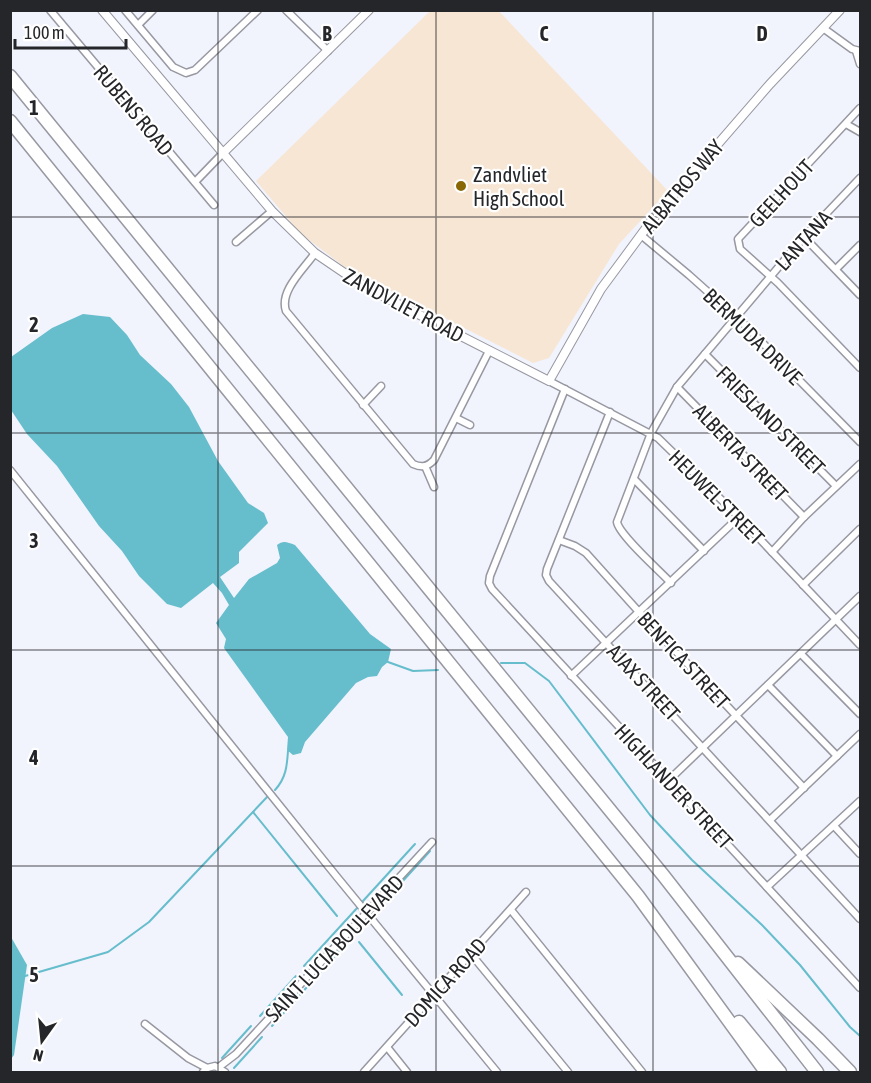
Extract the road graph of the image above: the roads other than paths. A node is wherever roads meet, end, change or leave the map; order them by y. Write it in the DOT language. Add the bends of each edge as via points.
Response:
graph roads {
  1 [pos="50,10"];
  2 [pos="125,10"];
  3 [pos="153,10"];
  4 [pos="258,10"];
  5 [pos="286,10"];
  6 [pos="369,10"];
  7 [pos="840,10"];
  8 [pos="103,11"];
  9 [pos="138,25"];
  10 [pos="823,28"];
  11 [pos="328,51"];
  12 [pos="858,51"];
  13 [pos="861,64"];
  14 [pos="10,76"];
  15 [pos="861,108"];
  16 [pos="10,121"];
  17 [pos="846,124"];
  18 [pos="861,132"];
  19 [pos="223,153"];
  20 [pos="861,178"];
  21 [pos="195,182"];
  22 [pos="214,205"];
  23 [pos="272,211"];
  24 [pos="640,235"];
  25 [pos="804,237"];
  26 [pos="236,242"];
  27 [pos="861,245"];
  28 [pos="315,253"];
  29 [pos="836,269"];
  30 [pos="771,276"];
  31 [pos="861,295"];
  32 [pos="737,317"];
  33 [pos="489,351"];
  34 [pos="705,354"];
  35 [pos="861,368"];
  36 [pos="549,381"];
  37 [pos="381,386"];
  38 [pos="677,387"];
  39 [pos="565,389"];
  40 [pos="363,405"];
  41 [pos="610,412"];
  42 [pos="456,418"];
  43 [pos="470,425"];
  44 [pos="651,433"];
  45 [pos="861,442"];
  46 [pos="861,464"];
  47 [pos="425,466"];
  48 [pos="10,470"];
  49 [pos="634,479"];
  50 [pos="836,486"];
  51 [pos="434,488"];
  52 [pos="804,517"];
  53 [pos="739,518"];
  54 [pos="861,530"];
  55 [pos="559,540"];
  56 [pos="704,551"];
  57 [pos="772,552"];
  58 [pos="671,583"];
  59 [pos="803,585"];
  60 [pos="861,596"];
  61 [pos="639,612"];
  62 [pos="836,619"];
  63 [pos="607,642"];
  64 [pos="861,645"];
  65 [pos="801,654"];
  66 [pos="572,676"];
  67 [pos="768,685"];
  68 [pos="861,714"];
  69 [pos="736,715"];
  70 [pos="861,734"];
  71 [pos="703,747"];
  72 [pos="837,756"];
  73 [pos="669,780"];
  74 [pos="804,788"];
  75 [pos="861,801"];
  76 [pos="770,820"];
  77 [pos="835,826"];
  78 [pos="432,842"];
  79 [pos="861,854"];
  80 [pos="802,856"];
  81 [pos="767,887"];
  82 [pos="526,892"];
  83 [pos="511,909"];
  84 [pos="367,912"];
  85 [pos="652,918"];
  86 [pos="861,919"];
  87 [pos="705,931"];
  88 [pos="471,954"];
  89 [pos="859,983"];
  90 [pos="434,995"];
  91 [pos="146,1024"];
  92 [pos="387,1047"];
  93 [pos="236,1054"];
  94 [pos="219,1067"];
  95 [pos="203,1071"];
  96 [pos="226,1072"];
  97 [pos="364,1072"];
  98 [pos="407,1072"];
  99 [pos="497,1072"];
  100 [pos="568,1072"];
  101 [pos="642,1072"];
  102 [pos="766,1072"];
  103 [pos="780,1072"];
  104 [pos="817,1072"];
  105 [pos="850,1072"];
  1 -- 21 [label="street, RUBENS ROAD"];
  2 -- 9 [label="street"];
  3 -- 9 [label="street"];
  4 -- 9 [label="street" via="186,74 173,67"];
  5 -- 11 [label="street"];
  6 -- 11 [label="street"];
  7 -- 10 [label="street, ALBATROS WAY"];
  8 -- 19 [label="street, ZANDVLIET ROAD"];
  10 -- 12 [label="street"];
  10 -- 24 [label="street, ALBATROS WAY"];
  11 -- 19 [label="street"];
  12 -- 13 [label="street"];
  14 -- 87 [label="highway"];
  15 -- 17 [label="street, GEELHOUT"];
  16 -- 85 [label="highway"];
  17 -- 18 [label="street"];
  17 -- 30 [label="street, GEELHOUT" via="738,239 740,249"];
  19 -- 21 [label="street"];
  19 -- 23 [label="street, ZANDVLIET ROAD"];
  20 -- 25 [label="street, LANTANA"];
  21 -- 22 [label="street, RUBENS ROAD"];
  23 -- 26 [label="street"];
  23 -- 28 [label="street, ZANDVLIET ROAD"];
  24 -- 32 [label="street, BERMUDA DRIVE"];
  24 -- 36 [label="street, ALBATROS WAY" via="597,296"];
  25 -- 29 [label="street"];
  25 -- 30 [label="street, LANTANA"];
  27 -- 29 [label="street"];
  28 -- 33 [label="street, ZANDVLIET ROAD" via="365,287"];
  28 -- 40 [label="street" via="283,303"];
  29 -- 31 [label="street"];
  30 -- 32 [label="street, LANTANA"];
  30 -- 35 [label="street"];
  32 -- 34 [label="street, LANTANA"];
  32 -- 45 [label="street, BERMUDA DRIVE"];
  33 -- 36 [label="street, ZANDVLIET ROAD"];
  33 -- 42 [label="street"];
  34 -- 38 [label="street, LANTANA"];
  34 -- 50 [label="street, FRIESLAND STREET"];
  36 -- 39 [label="street, HEUWEL STREET"];
  37 -- 40 [label="street"];
  38 -- 44 [label="street, LANTANA"];
  38 -- 52 [label="street, ALBERTA STREET"];
  39 -- 41 [label="street, HEUWEL STREET"];
  39 -- 66 [label="street, HIGHLANDER STREET" via="489,583"];
  40 -- 47 [label="street" via="413,464"];
  41 -- 44 [label="street, HEUWEL STREET"];
  41 -- 55 [label="street, AJAX STREET"];
  42 -- 43 [label="street"];
  42 -- 47 [label="street" via="434,460"];
  44 -- 49 [label="street, LANTANA"];
  44 -- 53 [label="street, HEUWEL STREET"];
  46 -- 50 [label="street"];
  47 -- 51 [label="street"];
  48 -- 84 [label="street"];
  49 -- 56 [label="street"];
  49 -- 58 [label="street, LANTANA" via="618,527"];
  50 -- 52 [label="street"];
  52 -- 57 [label="street"];
  53 -- 56 [label="street"];
  53 -- 57 [label="street, HEUWEL STREET"];
  54 -- 59 [label="street"];
  55 -- 61 [label="street, BENFICA STREET" via="586,553"];
  55 -- 63 [label="street, AJAX STREET" via="546,575"];
  56 -- 58 [label="street"];
  57 -- 59 [label="street, HEUWEL STREET"];
  58 -- 61 [label="street"];
  59 -- 62 [label="street, HEUWEL STREET"];
  60 -- 62 [label="street"];
  61 -- 63 [label="street"];
  61 -- 69 [label="street, BENFICA STREET"];
  62 -- 64 [label="street, HEUWEL STREET"];
  62 -- 65 [label="street"];
  63 -- 66 [label="street"];
  63 -- 71 [label="street, AJAX STREET"];
  65 -- 67 [label="street"];
  65 -- 68 [label="street"];
  66 -- 73 [label="street, HIGHLANDER STREET"];
  67 -- 69 [label="street"];
  67 -- 72 [label="street"];
  69 -- 71 [label="street"];
  69 -- 74 [label="street, BENFICA STREET"];
  70 -- 72 [label="street"];
  71 -- 73 [label="street"];
  71 -- 76 [label="street, AJAX STREET"];
  72 -- 74 [label="street"];
  73 -- 81 [label="street, HIGHLANDER STREET"];
  74 -- 76 [label="street"];
  75 -- 77 [label="street"];
  76 -- 80 [label="street, AJAX STREET"];
  77 -- 79 [label="street"];
  77 -- 80 [label="street"];
  78 -- 84 [label="street, SAINT LUCIA BOULEVARD"];
  80 -- 81 [label="street"];
  80 -- 86 [label="street, AJAX STREET"];
  81 -- 89 [label="street, HIGHLANDER STREET"];
  82 -- 83 [label="street, DOMICA ROAD"];
  83 -- 88 [label="street, DOMICA ROAD"];
  83 -- 101 [label="street"];
  84 -- 90 [label="street"];
  84 -- 93 [label="street, SAINT LUCIA BOULEVARD"];
  85 -- 102 [label="highway"];
  85 -- 103 [label="highway"];
  87 -- 104 [label="highway"];
  87 -- 105 [label="highway"];
  88 -- 90 [label="street, DOMICA ROAD"];
  88 -- 100 [label="street"];
  90 -- 92 [label="street, DOMICA ROAD"];
  90 -- 99 [label="street"];
  91 -- 95 [label="street"];
  92 -- 97 [label="street, DOMICA ROAD"];
  92 -- 98 [label="street"];
  93 -- 94 [label="street, SAINT LUCIA BOULEVARD"];
  93 -- 96 [label="street, SAINT LUCIA BOULEVARD"];
  94 -- 95 [label="street"];
  94 -- 96 [label="street"];
}
